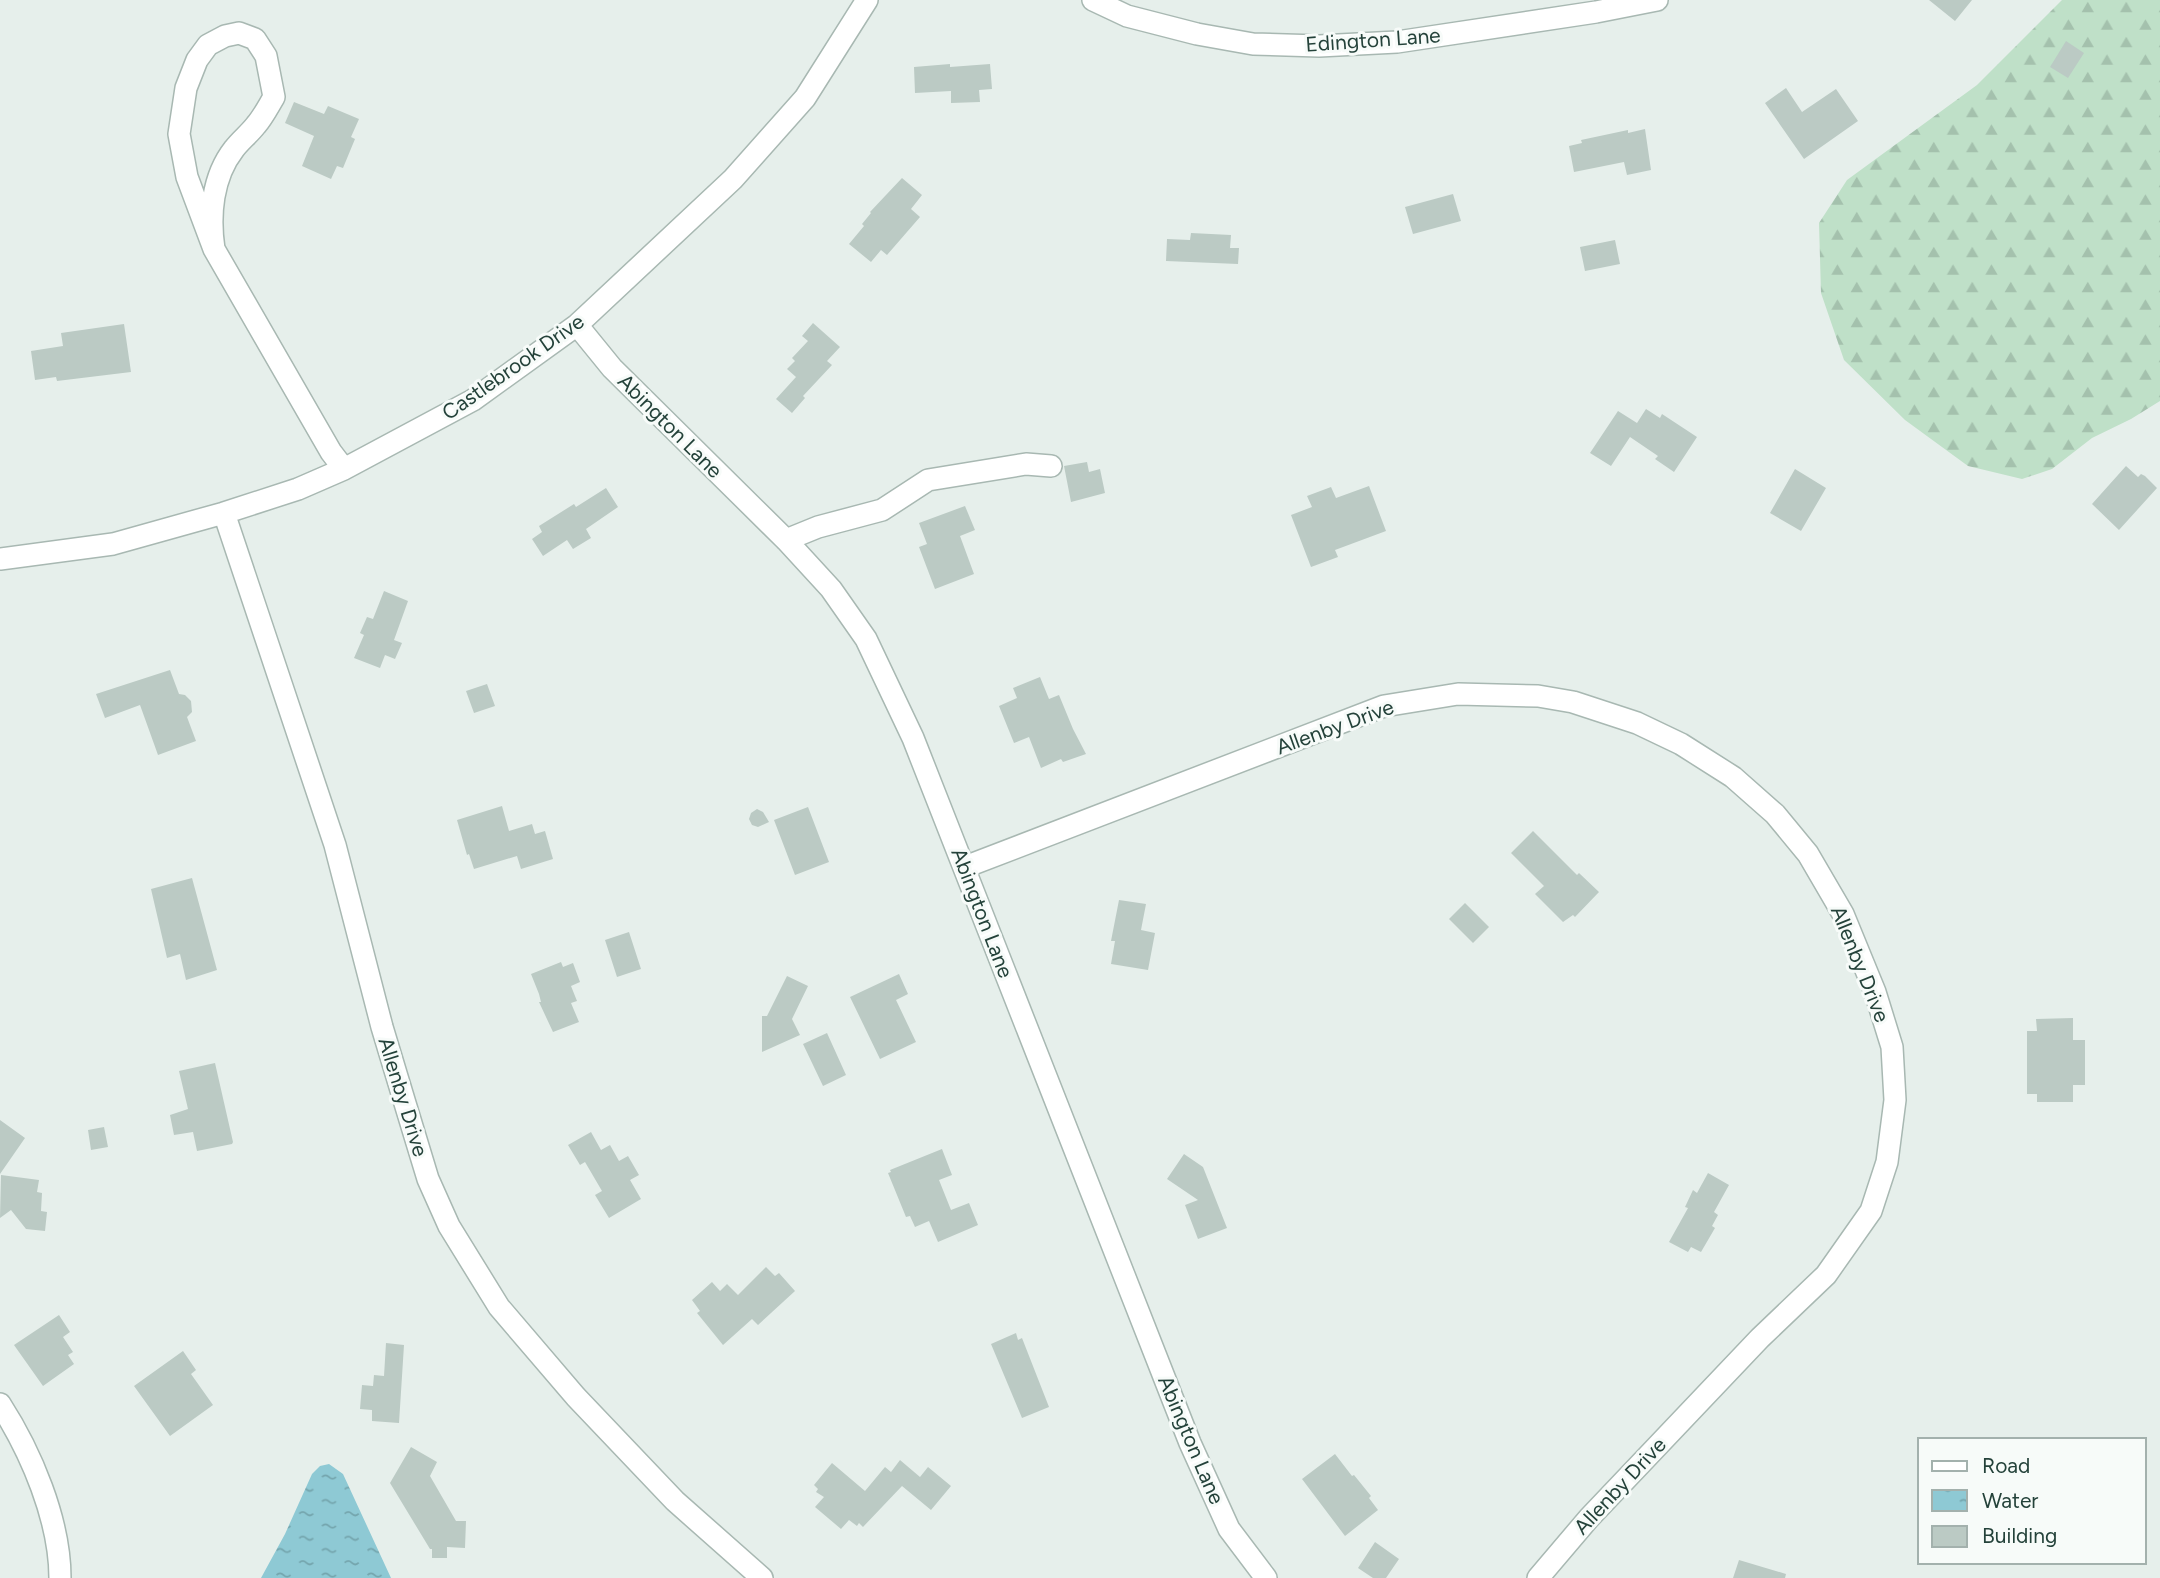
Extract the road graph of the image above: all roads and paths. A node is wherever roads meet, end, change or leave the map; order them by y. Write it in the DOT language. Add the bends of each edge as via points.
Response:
graph roads {
  1 [pos="866,0"];
  2 [pos="1093,0"];
  3 [pos="1657,0"];
  4 [pos="214,249"];
  5 [pos="577,326"];
  6 [pos="1051,466"];
  7 [pos="344,469"];
  8 [pos="224,513"];
  9 [pos="786,540"];
  10 [pos="0,559"];
  11 [pos="965,867"];
  12 [pos="0,1404"];
  13 [pos="60,1578"];
  14 [pos="762,1578"];
  15 [pos="1266,1578"];
  16 [pos="1538,1578"];
  1 -- 5 [label="street, Castlebrook Drive" via="805,98 733,179"];
  2 -- 3 [label="street, Edington Lane" via="1127,16 1197,34 1253,44 1319,46 1397,42"];
  4 -- 4 [label="street" via="187,177 179,134 186,88 197,60 208,45 239,33 255,39 266,56 274,97 220,171 211,230"];
  4 -- 7 [label="street"];
  5 -- 7 [label="street, Castlebrook Drive" via="473,400"];
  5 -- 9 [label="street, Abington Lane" via="612,369"];
  6 -- 9 [label="street" via="1026,464 928,480 882,510"];
  7 -- 8 [label="street, Castlebrook Drive"];
  8 -- 10 [label="street, Castlebrook Drive" via="113,544"];
  8 -- 14 [label="street, Allenby Drive" via="335,845 404,1101 428,1179 449,1226 499,1307 576,1398 675,1501"];
  9 -- 11 [label="street, Abington Lane" via="831,589 866,639 913,738"];
  11 -- 15 [label="street, Abington Lane" via="1190,1443 1229,1529"];
  11 -- 16 [label="street, Allenby Drive" via="1384,706 1458,694 1538,696 1627,718 1681,744 1732,777 1775,814 1808,853 1843,914 1892,1047 1895,1100 1886,1162 1871,1211 1826,1275 1588,1518"];
  12 -- 13 [label="street" via="37,1476 53,1526"];
}
